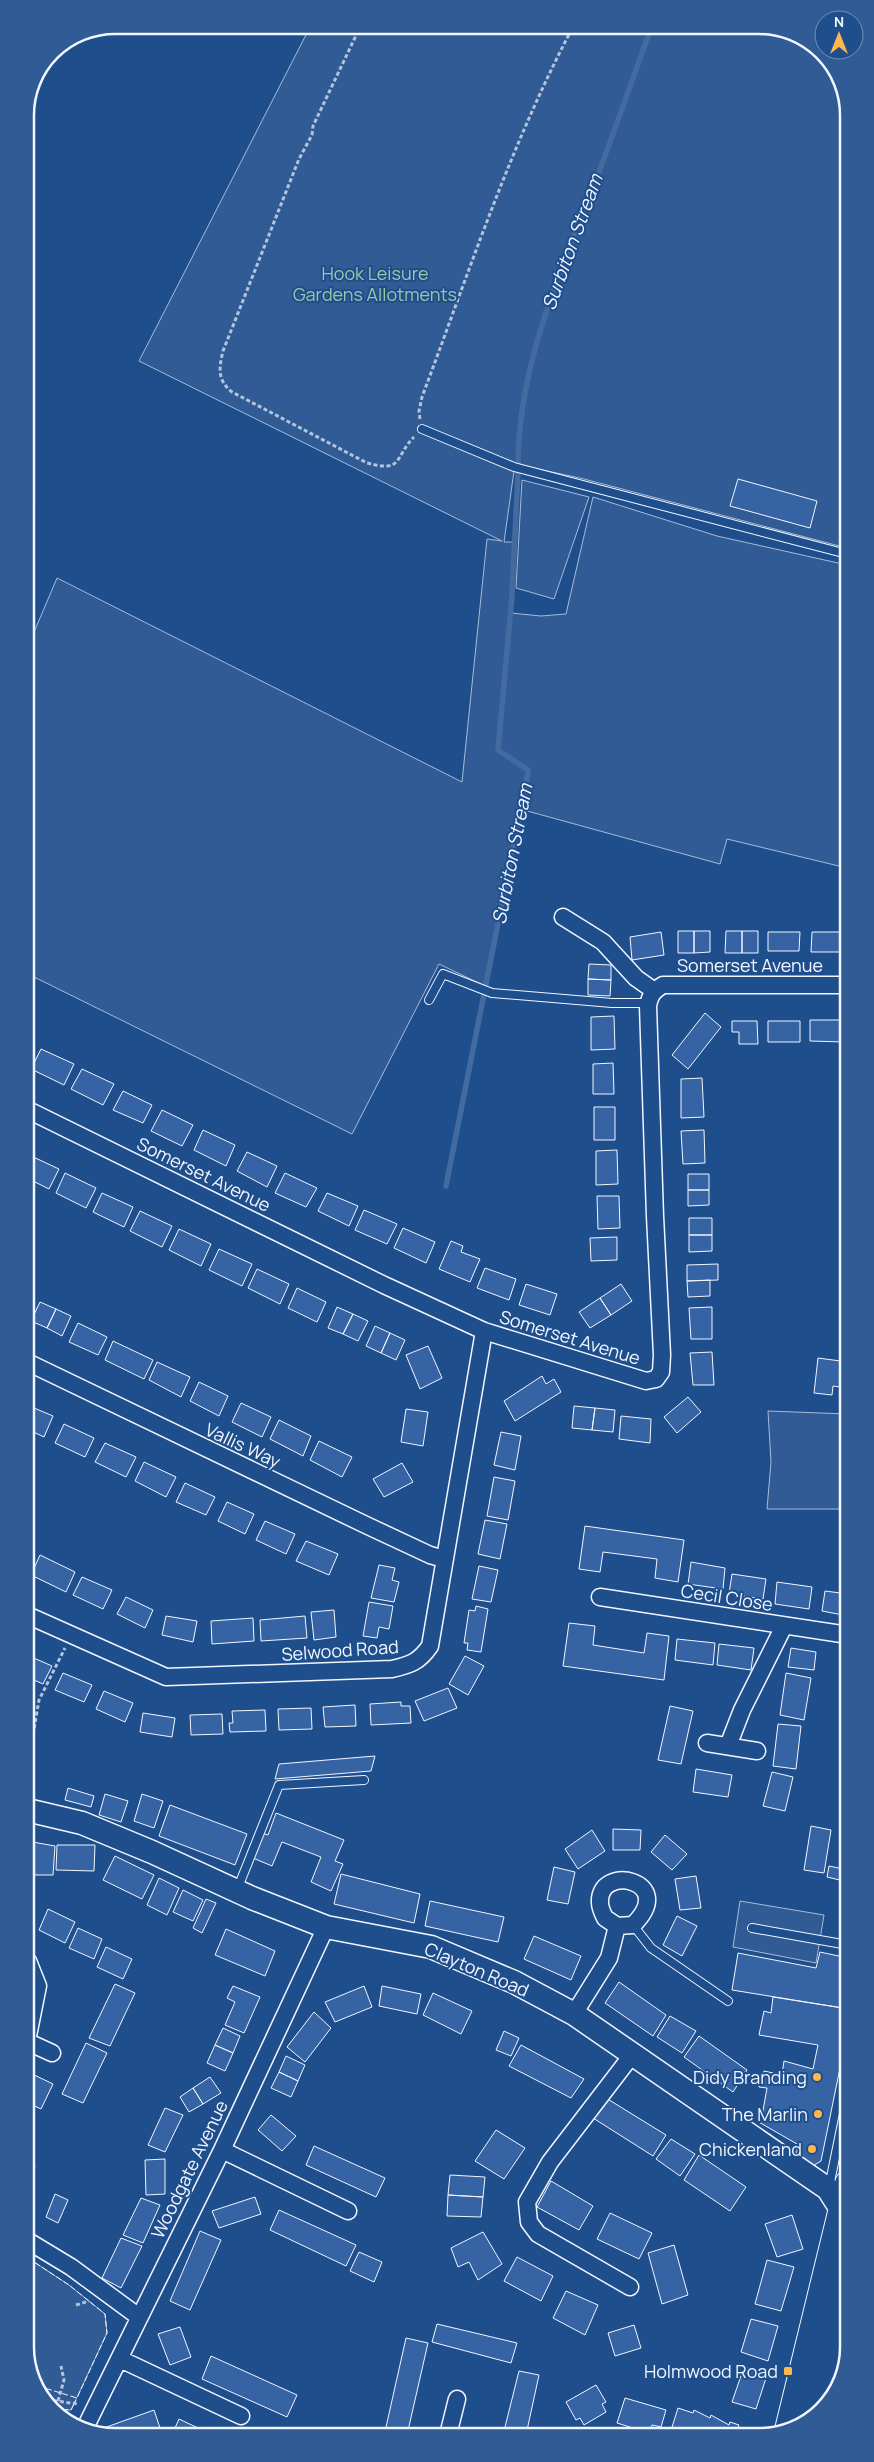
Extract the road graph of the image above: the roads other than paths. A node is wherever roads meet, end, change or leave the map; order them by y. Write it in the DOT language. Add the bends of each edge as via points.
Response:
graph roads {
  1 [pos="422,429"];
  2 [pos="840,552"];
  3 [pos="563,917"];
  4 [pos="840,985"];
  5 [pos="651,997"];
  6 [pos="429,1000"];
  7 [pos="34,1113"];
  8 [pos="484,1331"];
  9 [pos="34,1365"];
  10 [pos="444,1559"];
  11 [pos="600,1597"];
  12 [pos="34,1618"];
  13 [pos="784,1626"];
  14 [pos="840,1634"];
  15 [pos="708,1743"];
  16 [pos="728,1746"];
  17 [pos="757,1751"];
  18 [pos="364,1780"];
  19 [pos="34,1812"];
  20 [pos="237,1891"];
  21 [pos="625,1925"];
  22 [pos="326,1927"];
  23 [pos="752,1928"];
  24 [pos="840,1944"];
  25 [pos="34,1976"];
  26 [pos="728,2000"];
  27 [pos="34,2006"];
  28 [pos="574,2014"];
  29 [pos="34,2045"];
  30 [pos="52,2053"];
  31 [pos="632,2055"];
  32 [pos="222,2150"];
  33 [pos="840,2198"];
  34 [pos="840,2208"];
  35 [pos="348,2210"];
  36 [pos="34,2245"];
  37 [pos="630,2287"];
  38 [pos="840,2312"];
  39 [pos="139,2317"];
  40 [pos="120,2359"];
  41 [pos="457,2399"];
  42 [pos="818,2404"];
  43 [pos="241,2416"];
  44 [pos="791,2422"];
  45 [pos="87,2424"];
  46 [pos="450,2428"];
  1 -- 2 [label="lane" via="514,467"];
  3 -- 5 [label="street" via="603,942"];
  4 -- 5 [label="street, Somerset Avenue" via="663,985"];
  5 -- 6 [label="lane" via="612,1003 492,993 443,974"];
  5 -- 8 [label="street, Somerset Avenue" via="660,1372 656,1379 646,1381"];
  7 -- 8 [label="street, Somerset Avenue"];
  8 -- 10 [label="street, Selwood Road"];
  9 -- 10 [label="street, Vallis Way" via="368,1526"];
  10 -- 12 [label="street, Selwood Road" via="430,1646 414,1664 392,1669 166,1677"];
  11 -- 13 [label="street, Cecil Close"];
  13 -- 14 [label="street, Cecil Close"];
  13 -- 16 [label="street" via="742,1710"];
  15 -- 16 [label="street"];
  16 -- 17 [label="street"];
  18 -- 20 [label="lane" via="279,1785"];
  19 -- 20 [label="street, Clayton Road" via="82,1823"];
  20 -- 22 [label="street, Clayton Road"];
  21 -- 26 [label="lane" via="651,1948"];
  21 -- 28 [label="street" via="609,1958"];
  22 -- 28 [label="street, Clayton Road" via="431,1947 514,1982"];
  22 -- 32 [label="street, Woodgate Avenue"];
  23 -- 24 [label="lane"];
  25 -- 27 [label="street" via="38,1986"];
  28 -- 31 [label="street, Clayton Road"];
  29 -- 30 [label="street"];
  31 -- 33 [label="street, Clayton Road"];
  31 -- 37 [label="street" via="550,2162 527,2202 528,2222 538,2234"];
  32 -- 35 [label="street"];
  32 -- 39 [label="street, Woodgate Avenue"];
  34 -- 44 [label="highway"];
  36 -- 39 [label="street"];
  38 -- 42 [label="highway"];
  39 -- 40 [label="street, Woodgate Avenue"];
  40 -- 43 [label="street"];
  40 -- 45 [label="street, Woodgate Avenue"];
  41 -- 46 [label="street"];
}
